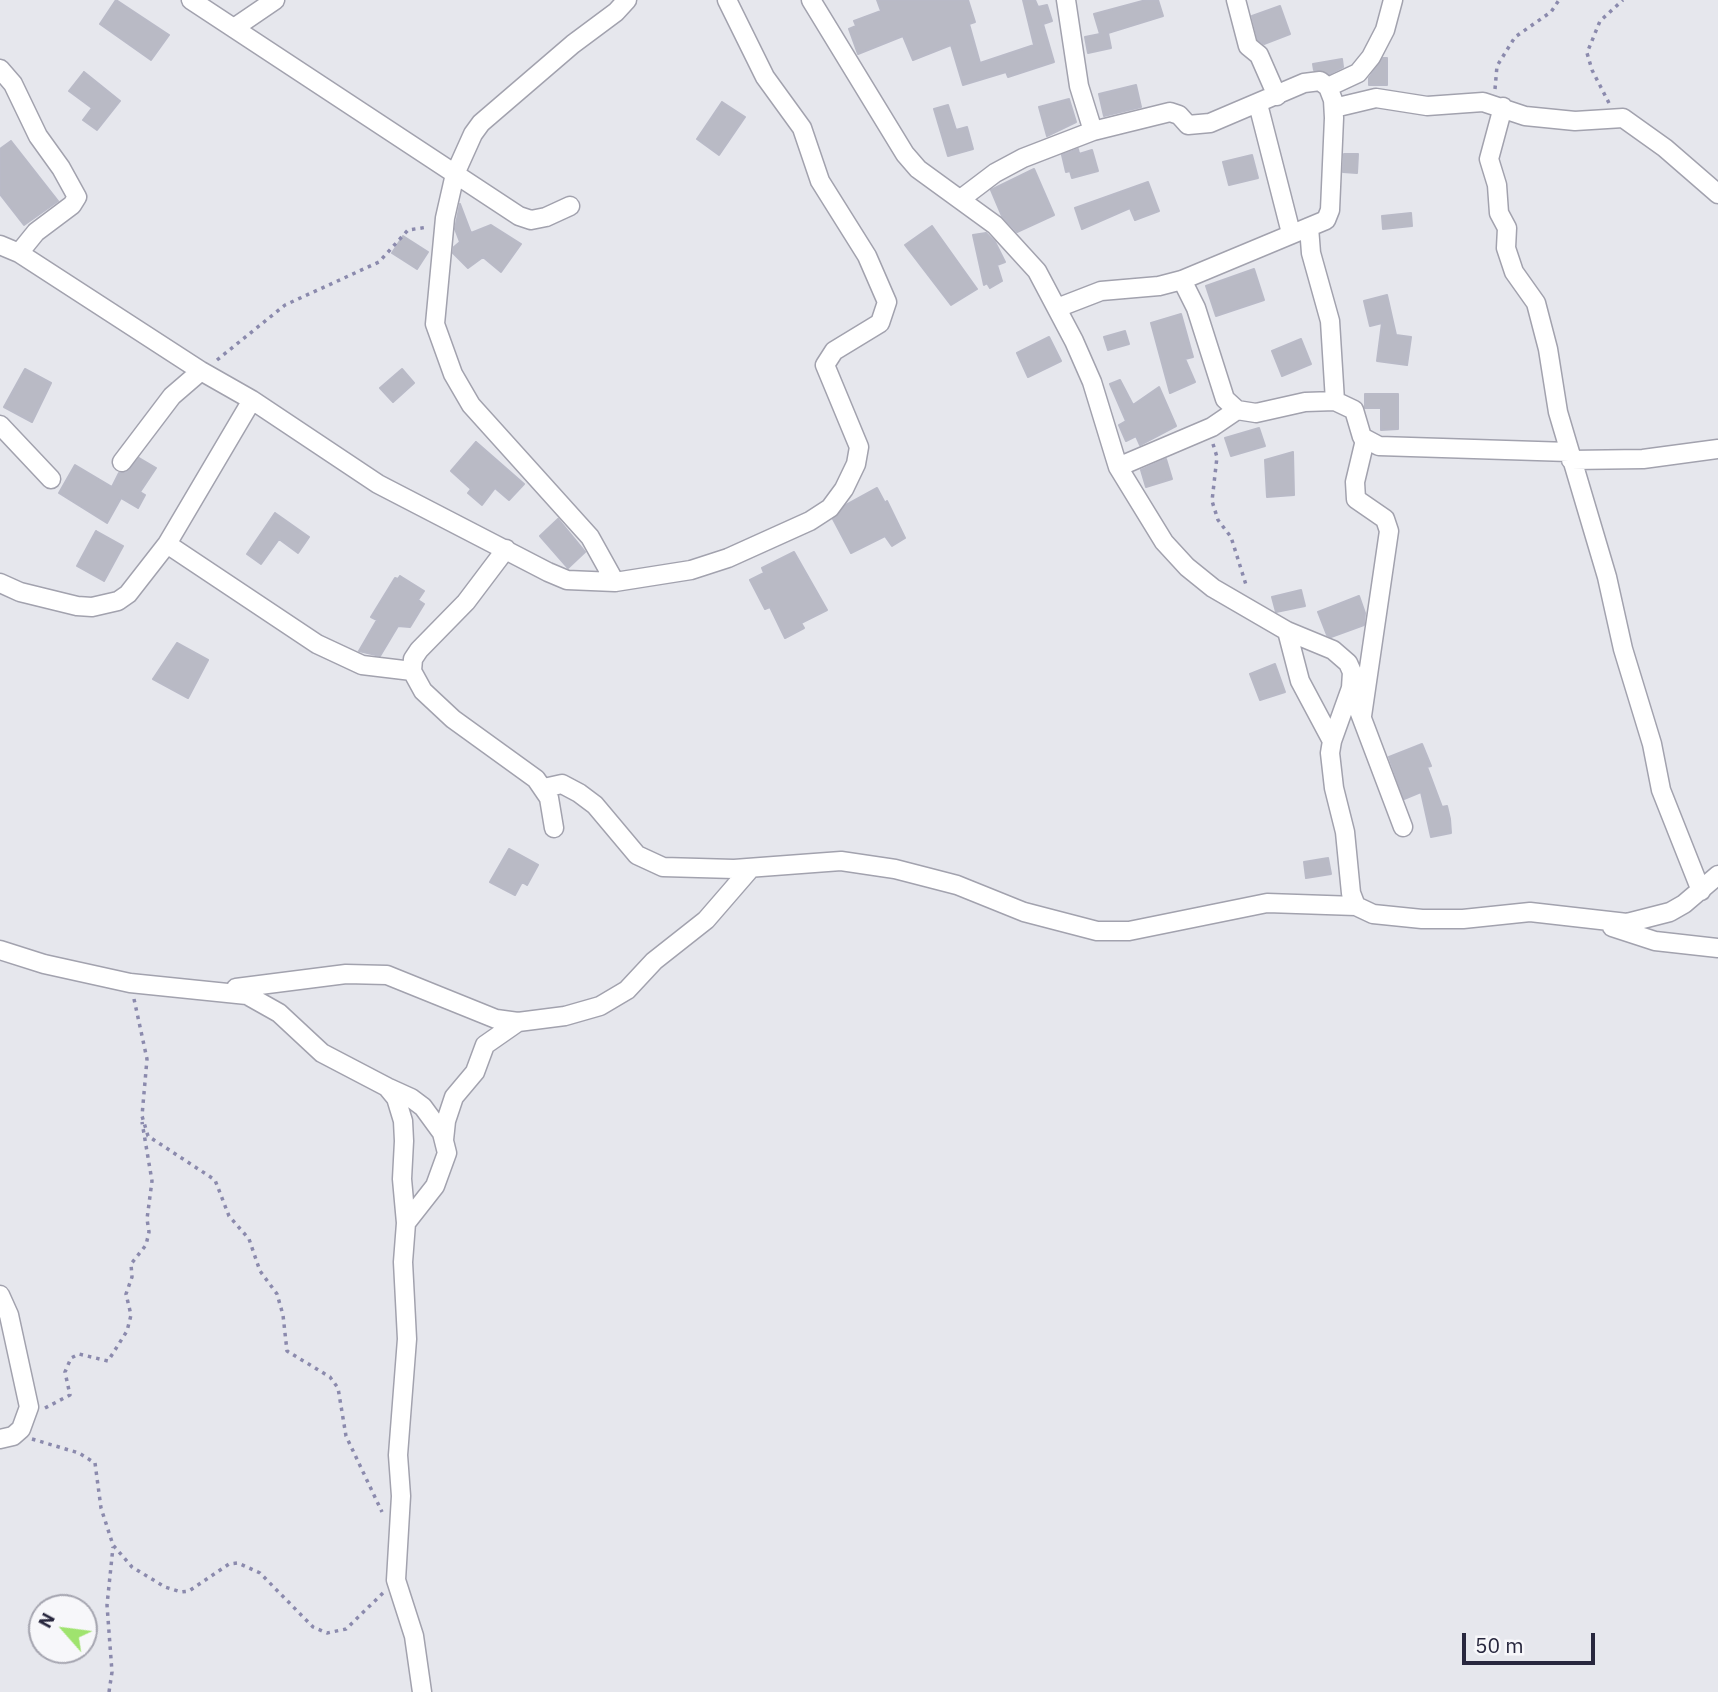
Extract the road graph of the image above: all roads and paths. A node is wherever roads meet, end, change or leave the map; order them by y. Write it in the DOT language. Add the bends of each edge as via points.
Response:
graph roads {
  1 [pos="191,0"];
  2 [pos="275,0"];
  3 [pos="626,0"];
  4 [pos="727,0"];
  5 [pos="811,0"];
  6 [pos="1066,0"];
  7 [pos="1393,0"];
  8 [pos="1559,0"];
  9 [pos="1623,0"];
  10 [pos="1239,2"];
  11 [pos="234,28"];
  12 [pos="0,69"];
  13 [pos="1328,87"];
  14 [pos="1277,96"];
  15 [pos="1258,104"];
  16 [pos="1500,106"];
  17 [pos="1334,108"];
  18 [pos="1616,117"];
  19 [pos="1093,131"];
  20 [pos="455,174"];
  21 [pos="1718,194"];
  22 [pos="962,198"];
  23 [pos="570,206"];
  24 [pos="1309,227"];
  25 [pos="443,228"];
  26 [pos="1291,233"];
  27 [pos="0,245"];
  28 [pos="19,253"];
  29 [pos="1182,280"];
  30 [pos="1058,308"];
  31 [pos="201,371"];
  32 [pos="251,400"];
  33 [pos="1335,401"];
  34 [pos="1237,411"];
  35 [pos="0,425"];
  36 [pos="1206,429"];
  37 [pos="1365,440"];
  38 [pos="1718,449"];
  39 [pos="1570,456"];
  40 [pos="122,462"];
  41 [pos="1118,467"];
  42 [pos="51,478"];
  43 [pos="167,544"];
  44 [pos="506,549"];
  45 [pos="615,582"];
  46 [pos="0,583"];
  47 [pos="1254,612"];
  48 [pos="1287,631"];
  49 [pos="412,671"];
  50 [pos="1350,693"];
  51 [pos="1362,716"];
  52 [pos="1332,741"];
  53 [pos="544,788"];
  54 [pos="1402,827"];
  55 [pos="555,828"];
  56 [pos="751,868"];
  57 [pos="1718,875"];
  58 [pos="1701,891"];
  59 [pos="1356,906"];
  60 [pos="1604,923"];
  61 [pos="1718,948"];
  62 [pos="0,950"];
  63 [pos="131,984"];
  64 [pos="221,990"];
  65 [pos="517,1022"];
  66 [pos="387,1087"];
  67 [pos="142,1116"];
  68 [pos="444,1140"];
  69 [pos="405,1223"];
  70 [pos="0,1295"];
  71 [pos="28,1416"];
  72 [pos="8,1436"];
  73 [pos="397,1535"];
  74 [pos="113,1545"];
  75 [pos="396,1580"];
  76 [pos="108,1692"];
  77 [pos="422,1692"];
  1 -- 11 [label="street"];
  2 -- 11 [label="street"];
  3 -- 20 [label="street" via="481,123"];
  4 -- 45 [label="street" via="765,77 802,128 828,199 878,276 886,312 872,331 834,351 826,362 826,372 859,447 852,475 830,508 810,522 728,558 691,570"];
  5 -- 22 [label="street" via="905,154 928,178"];
  6 -- 19 [label="street" via="1076,74"];
  7 -- 13 [label="street" via="1371,57 1358,73"];
  8 -- 16 [label="path" via="1505,51 1494,73"];
  9 -- 18 [label="path" via="1600,21 1587,52"];
  10 -- 14 [label="street" via="1248,46 1259,55"];
  11 -- 20 [label="street"];
  12 -- 28 [label="street" via="77,197"];
  13 -- 14 [label="street" via="1313,80"];
  13 -- 17 [label="street"];
  14 -- 15 [label="street"];
  15 -- 19 [label="street" via="1210,123 1188,125 1170,112"];
  15 -- 26 [label="street"];
  16 -- 17 [label="street" via="1469,102 1415,106 1376,98"];
  16 -- 18 [label="street" via="1525,116 1575,121"];
  16 -- 39 [label="street" via="1489,164 1497,185 1499,213 1507,228 1506,248 1517,277 1536,303"];
  17 -- 24 [label="street" via="1329,214"];
  18 -- 21 [label="street" via="1665,148"];
  19 -- 22 [label="street" via="1023,158"];
  20 -- 23 [label="street" via="531,220"];
  20 -- 25 [label="street"];
  22 -- 30 [label="street" via="1018,248"];
  24 -- 26 [label="street"];
  24 -- 33 [label="street" via="1311,253 1331,321"];
  25 -- 31 [label="path" via="408,230 379,262 285,305"];
  25 -- 45 [label="street" via="435,324 453,374 486,423 590,537"];
  26 -- 29 [label="street"];
  27 -- 28 [label="street"];
  28 -- 31 [label="street"];
  29 -- 30 [label="street" via="1101,291"];
  29 -- 34 [label="street" via="1196,308 1225,399"];
  30 -- 41 [label="street" via="1092,383"];
  31 -- 32 [label="street"];
  31 -- 40 [label="street" via="172,396"];
  32 -- 43 [label="street"];
  32 -- 44 [label="street" via="378,484"];
  33 -- 34 [label="street" via="1305,402 1256,413"];
  33 -- 37 [label="street" via="1354,410"];
  34 -- 36 [label="street"];
  35 -- 42 [label="street"];
  36 -- 41 [label="street"];
  36 -- 47 [label="path" via="1217,457 1211,492 1216,514 1231,537"];
  37 -- 39 [label="street" via="1379,446"];
  37 -- 51 [label="street" via="1354,482 1356,499 1385,519 1390,531"];
  38 -- 39 [label="street" via="1643,459"];
  39 -- 58 [label="street" via="1607,577 1661,790"];
  41 -- 47 [label="street" via="1141,509 1187,567"];
  43 -- 46 [label="street" via="128,594 105,606 54,601"];
  43 -- 49 [label="street" via="317,644 362,665"];
  44 -- 45 [label="street" via="567,580"];
  44 -- 49 [label="street" via="466,602 419,650"];
  47 -- 48 [label="street"];
  48 -- 50 [label="street" via="1341,656 1352,672"];
  48 -- 52 [label="street" via="1300,681"];
  49 -- 53 [label="street" via="423,691 453,719"];
  50 -- 51 [label="street"];
  50 -- 52 [label="street"];
  51 -- 54 [label="street"];
  52 -- 59 [label="street" via="1334,788"];
  53 -- 55 [label="street"];
  53 -- 56 [label="street" via="562,784 579,793 595,805 626,844 651,863 678,868"];
  56 -- 59 [label="street" via="841,861 895,869 1097,931 1129,931 1267,903"];
  56 -- 65 [label="street" via="706,920 653,961 627,990 579,1013"];
  57 -- 58 [label="street"];
  58 -- 60 [label="street" via="1670,912 1644,921"];
  59 -- 60 [label="street" via="1373,914 1422,919 1530,912"];
  60 -- 61 [label="street" via="1655,941"];
  62 -- 63 [label="street"];
  63 -- 64 [label="street"];
  63 -- 67 [label="path" via="148,1069"];
  64 -- 65 [label="street" via="346,974 387,975 496,1019"];
  64 -- 66 [label="street" via="260,1000 322,1053"];
  65 -- 68 [label="street" via="485,1045 475,1072 454,1097"];
  66 -- 68 [label="street" via="423,1107"];
  66 -- 69 [label="street" via="403,1121"];
  67 -- 71 [label="path" via="152,1181 149,1232 146,1245 131,1264 127,1331 108,1361 79,1354 71,1358 65,1372 70,1395"];
  67 -- 73 [label="path" via="153,1141 215,1180 229,1216 249,1239 260,1271 277,1294 287,1351 330,1377 338,1388 346,1436"];
  68 -- 69 [label="street" via="447,1153 440,1176"];
  69 -- 73 [label="street" via="407,1339"];
  70 -- 71 [label="street" via="26,1382"];
  71 -- 72 [label="street"];
  72 -- 74 [label="path" via="79,1453 94,1463"];
  73 -- 75 [label="street"];
  74 -- 75 [label="path" via="132,1567 181,1592 229,1564 244,1565 260,1573 313,1627 327,1633 346,1629"];
  74 -- 76 [label="path" via="107,1605 112,1671"];
  75 -- 77 [label="street" via="414,1636"];
}
